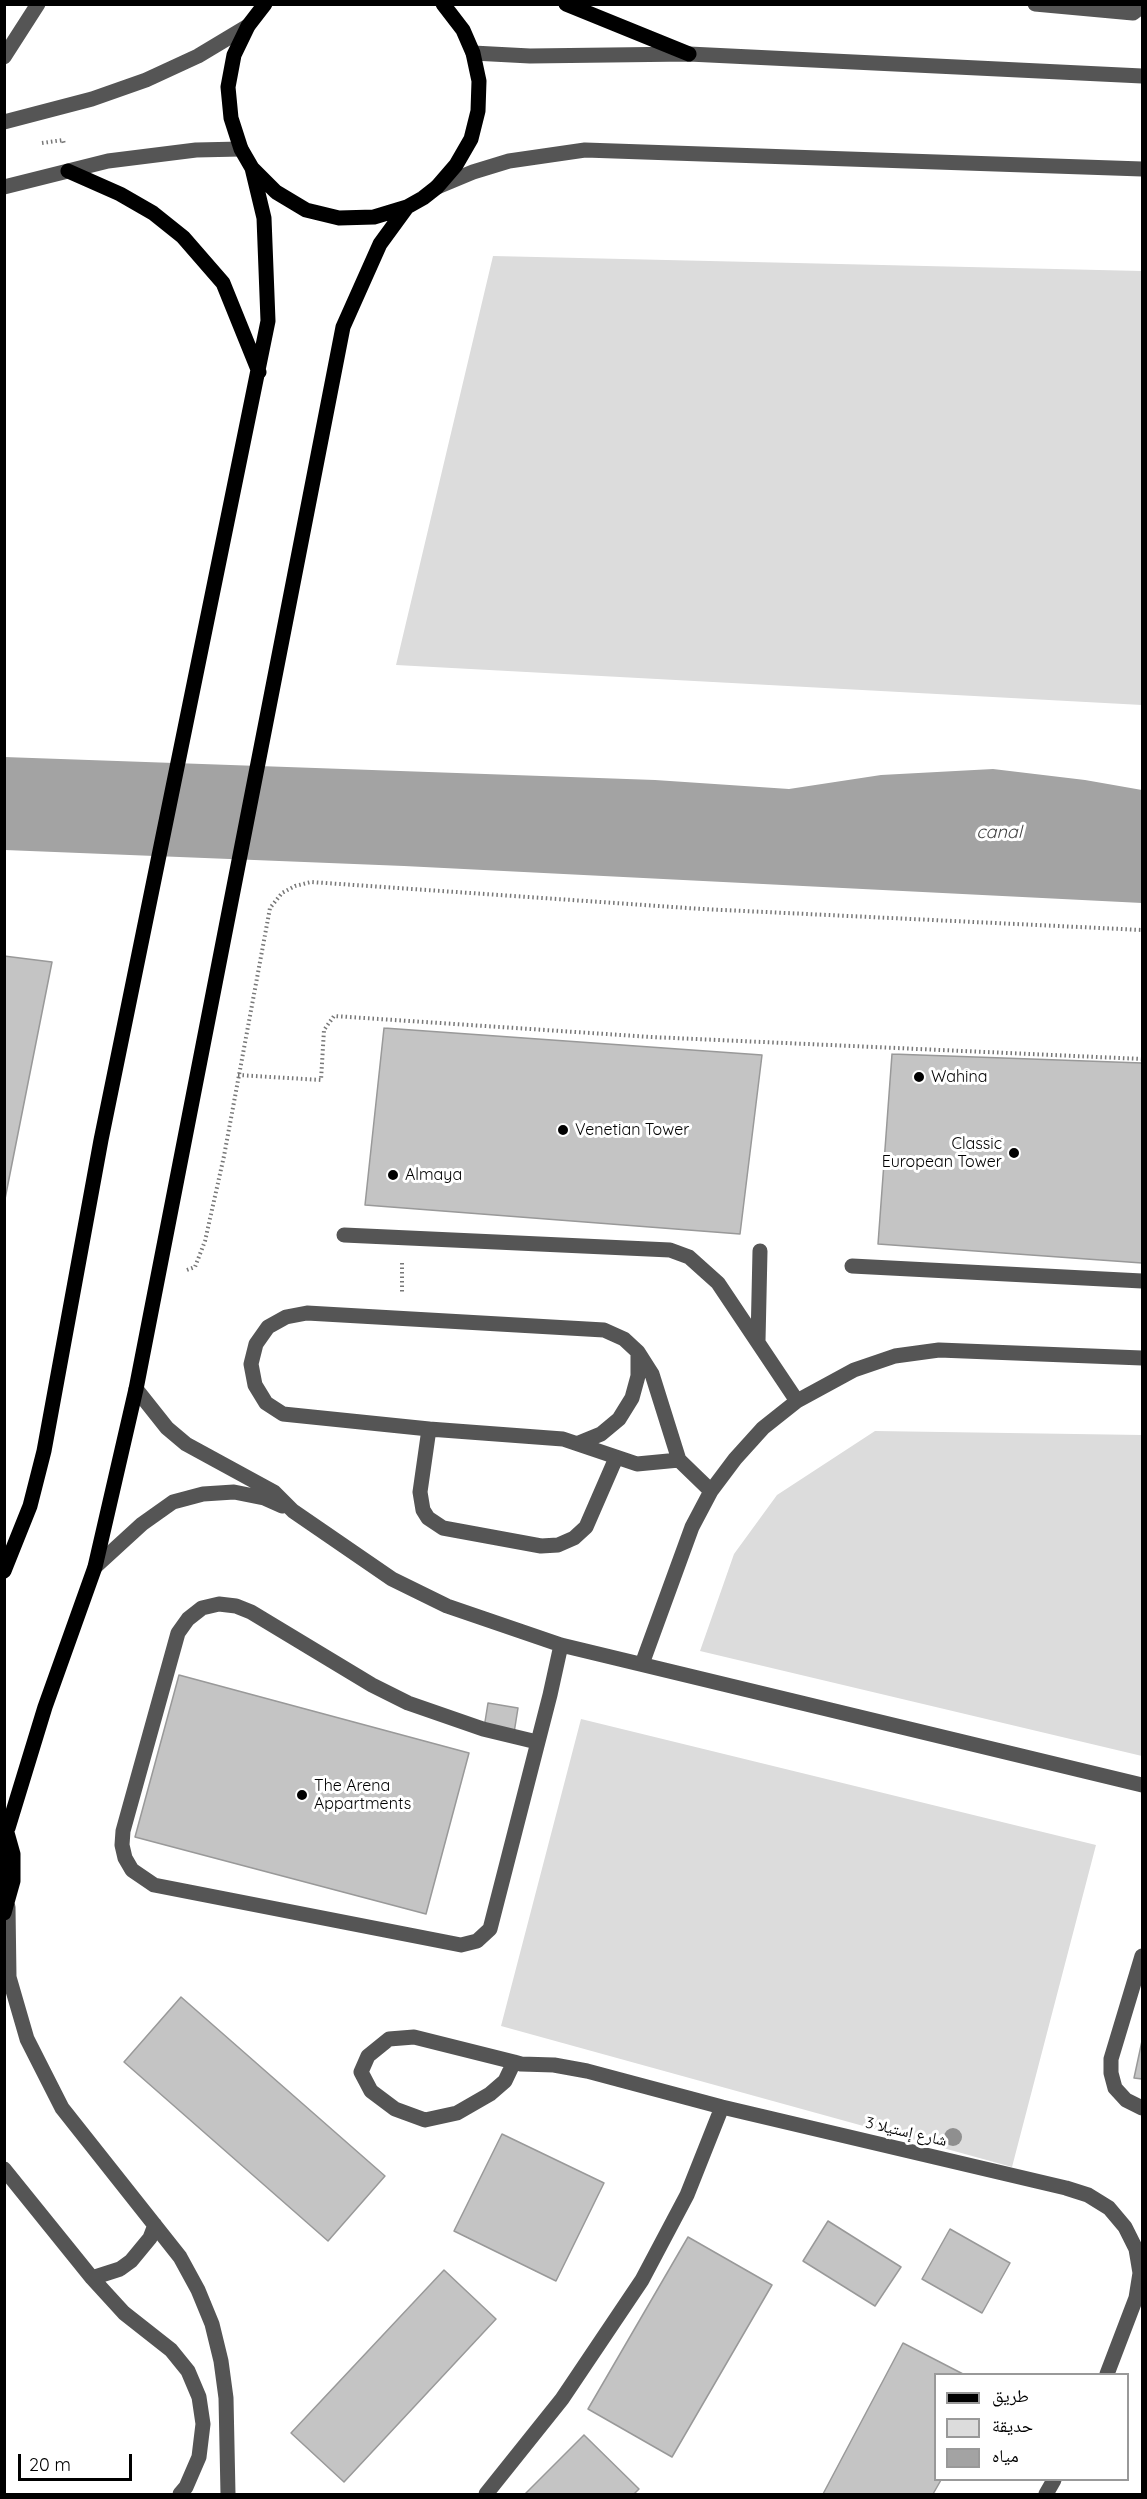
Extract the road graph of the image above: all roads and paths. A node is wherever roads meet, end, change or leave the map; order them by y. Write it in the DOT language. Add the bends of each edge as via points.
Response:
graph roads {
  1 [pos="38,4"];
  2 [pos="265,4"];
  3 [pos="566,4"];
  4 [pos="1035,4"];
  5 [pos="447,6"];
  6 [pos="1143,6"];
  7 [pos="248,26"];
  8 [pos="473,53"];
  9 [pos="689,54"];
  10 [pos="4,57"];
  11 [pos="1143,76"];
  12 [pos="30,115"];
  13 [pos="4,122"];
  14 [pos="241,149"];
  15 [pos="252,168"];
  16 [pos="1143,169"];
  17 [pos="68,171"];
  18 [pos="4,187"];
  19 [pos="438,187"];
  20 [pos="407,207"];
  21 [pos="259,373"];
  22 [pos="1143,930"];
  23 [pos="1143,1059"];
  24 [pos="238,1075"];
  25 [pos="344,1235"];
  26 [pos="401,1238"];
  27 [pos="760,1251"];
  28 [pos="852,1266"];
  29 [pos="1143,1281"];
  30 [pos="157,1284"];
  31 [pos="403,1318"];
  32 [pos="758,1341"];
  33 [pos="638,1352"];
  34 [pos="1143,1358"];
  35 [pos="136,1389"];
  36 [pos="797,1401"];
  37 [pos="429,1430"];
  38 [pos="579,1443"];
  39 [pos="616,1458"];
  40 [pos="679,1460"];
  41 [pos="711,1491"];
  42 [pos="293,1511"];
  43 [pos="95,1567"];
  44 [pos="4,1571"];
  45 [pos="561,1645"];
  46 [pos="642,1664"];
  47 [pos="537,1742"];
  48 [pos="1143,1785"];
  49 [pos="6,1825"];
  50 [pos="6,1910"];
  51 [pos="1143,1956"];
  52 [pos="514,2062"];
  53 [pos="722,2107"];
  54 [pos="1143,2108"];
  55 [pos="4,2169"];
  56 [pos="155,2225"];
  57 [pos="92,2278"];
  58 [pos="1107,2373"];
  59 [pos="180,2494"];
  60 [pos="228,2494"];
  61 [pos="486,2494"];
  1 -- 10 [label="street"];
  2 -- 7 [label="main road"];
  3 -- 9 [label="main road"];
  4 -- 6 [label="street" via="1134,14"];
  5 -- 8 [label="main road"];
  7 -- 12 [label="street" via="198,56 146,80"];
  7 -- 14 [label="main road" via="234,55 228,87 231,118"];
  8 -- 9 [label="street"];
  8 -- 19 [label="main road" via="479,81 478,111 471,139"];
  9 -- 11 [label="street"];
  12 -- 13 [label="street"];
  12 -- 17 [label="path" via="35,144 63,140"];
  14 -- 15 [label="main road"];
  14 -- 17 [label="street" via="152,154"];
  15 -- 20 [label="main road" via="276,192 306,210 339,218 374,217"];
  15 -- 21 [label="main road" via="264,218 269,280 268,321"];
  16 -- 19 [label="street" via="585,150 509,161"];
  17 -- 18 [label="street"];
  17 -- 21 [label="main road" via="120,194 183,237 223,283"];
  19 -- 20 [label="main road"];
  20 -- 30 [label="main road" via="380,244 345,320"];
  21 -- 44 [label="main road" via="101,1140 44,1451 30,1506"];
  22 -- 24 [label="path" via="714,909 311,882 282,893 270,908"];
  23 -- 24 [label="path" via="651,1037 334,1016 324,1030 321,1080"];
  24 -- 30 [label="path" via="205,1241 195,1267"];
  25 -- 26 [label="street"];
  26 -- 31 [label="path"];
  26 -- 32 [label="street" via="670,1250 705,1268"];
  27 -- 32 [label="street"];
  28 -- 29 [label="street"];
  30 -- 35 [label="main road"];
  31 -- 33 [label="street" via="604,1330 624,1339"];
  31 -- 37 [label="street" via="307,1313 286,1317 268,1327 256,1344 251,1364 255,1385 266,1402 283,1414"];
  32 -- 36 [label="street"];
  33 -- 38 [label="street" via="638,1376 620,1419 601,1434"];
  33 -- 40 [label="street" via="652,1374"];
  34 -- 36 [label="street" via="939,1350 895,1356 854,1371"];
  35 -- 42 [label="street" via="186,1444 274,1492"];
  35 -- 43 [label="main road"];
  36 -- 41 [label="street" via="763,1428"];
  37 -- 38 [label="street" via="547,1437"];
  37 -- 39 [label="street" via="420,1492 428,1518 443,1528 541,1546 558,1545 586,1527"];
  38 -- 39 [label="street"];
  39 -- 40 [label="street" via="637,1464"];
  40 -- 41 [label="street"];
  41 -- 46 [label="street" via="692,1527"];
  42 -- 43 [label="street" via="264,1498 234,1492 203,1494 173,1502"];
  42 -- 45 [label="street" via="402,1584 447,1606"];
  43 -- 49 [label="main road"];
  45 -- 46 [label="street"];
  45 -- 47 [label="street"];
  46 -- 48 [label="street"];
  47 -- 47 [label="street" via="483,1729 408,1702 363,1680 251,1612 219,1604 202,1608 178,1633 123,1831 125,1858 137,1874 154,1885 469,1944 490,1929"];
  49 -- 50 [label="main road" via="13,1854 13,1881"];
  50 -- 56 [label="street" via="9,1977 27,2039 62,2108"];
  51 -- 54 [label="street" via="1111,2059 1111,2073 1115,2088 1126,2100"];
  52 -- 52 [label="street, شارع إستيلا 3" via="414,2037 389,2039 368,2056 361,2072 371,2091 395,2109 425,2120 457,2112 490,2094 505,2080"];
  52 -- 53 [label="street, شارع إستيلا 3" via="586,2071"];
  53 -- 58 [label="street, شارع إستيلا 3" via="1066,2188 1109,2208 1136,2249 1140,2273 1136,2298"];
  53 -- 61 [label="street" via="687,2195 642,2280 562,2399"];
  55 -- 57 [label="street"];
  56 -- 57 [label="street" via="150,2238 131,2261"];
  56 -- 60 [label="street" via="180,2257 212,2324 226,2398"];
  57 -- 59 [label="street" via="124,2313 171,2350 188,2371 199,2397 203,2424 199,2457"];
}
